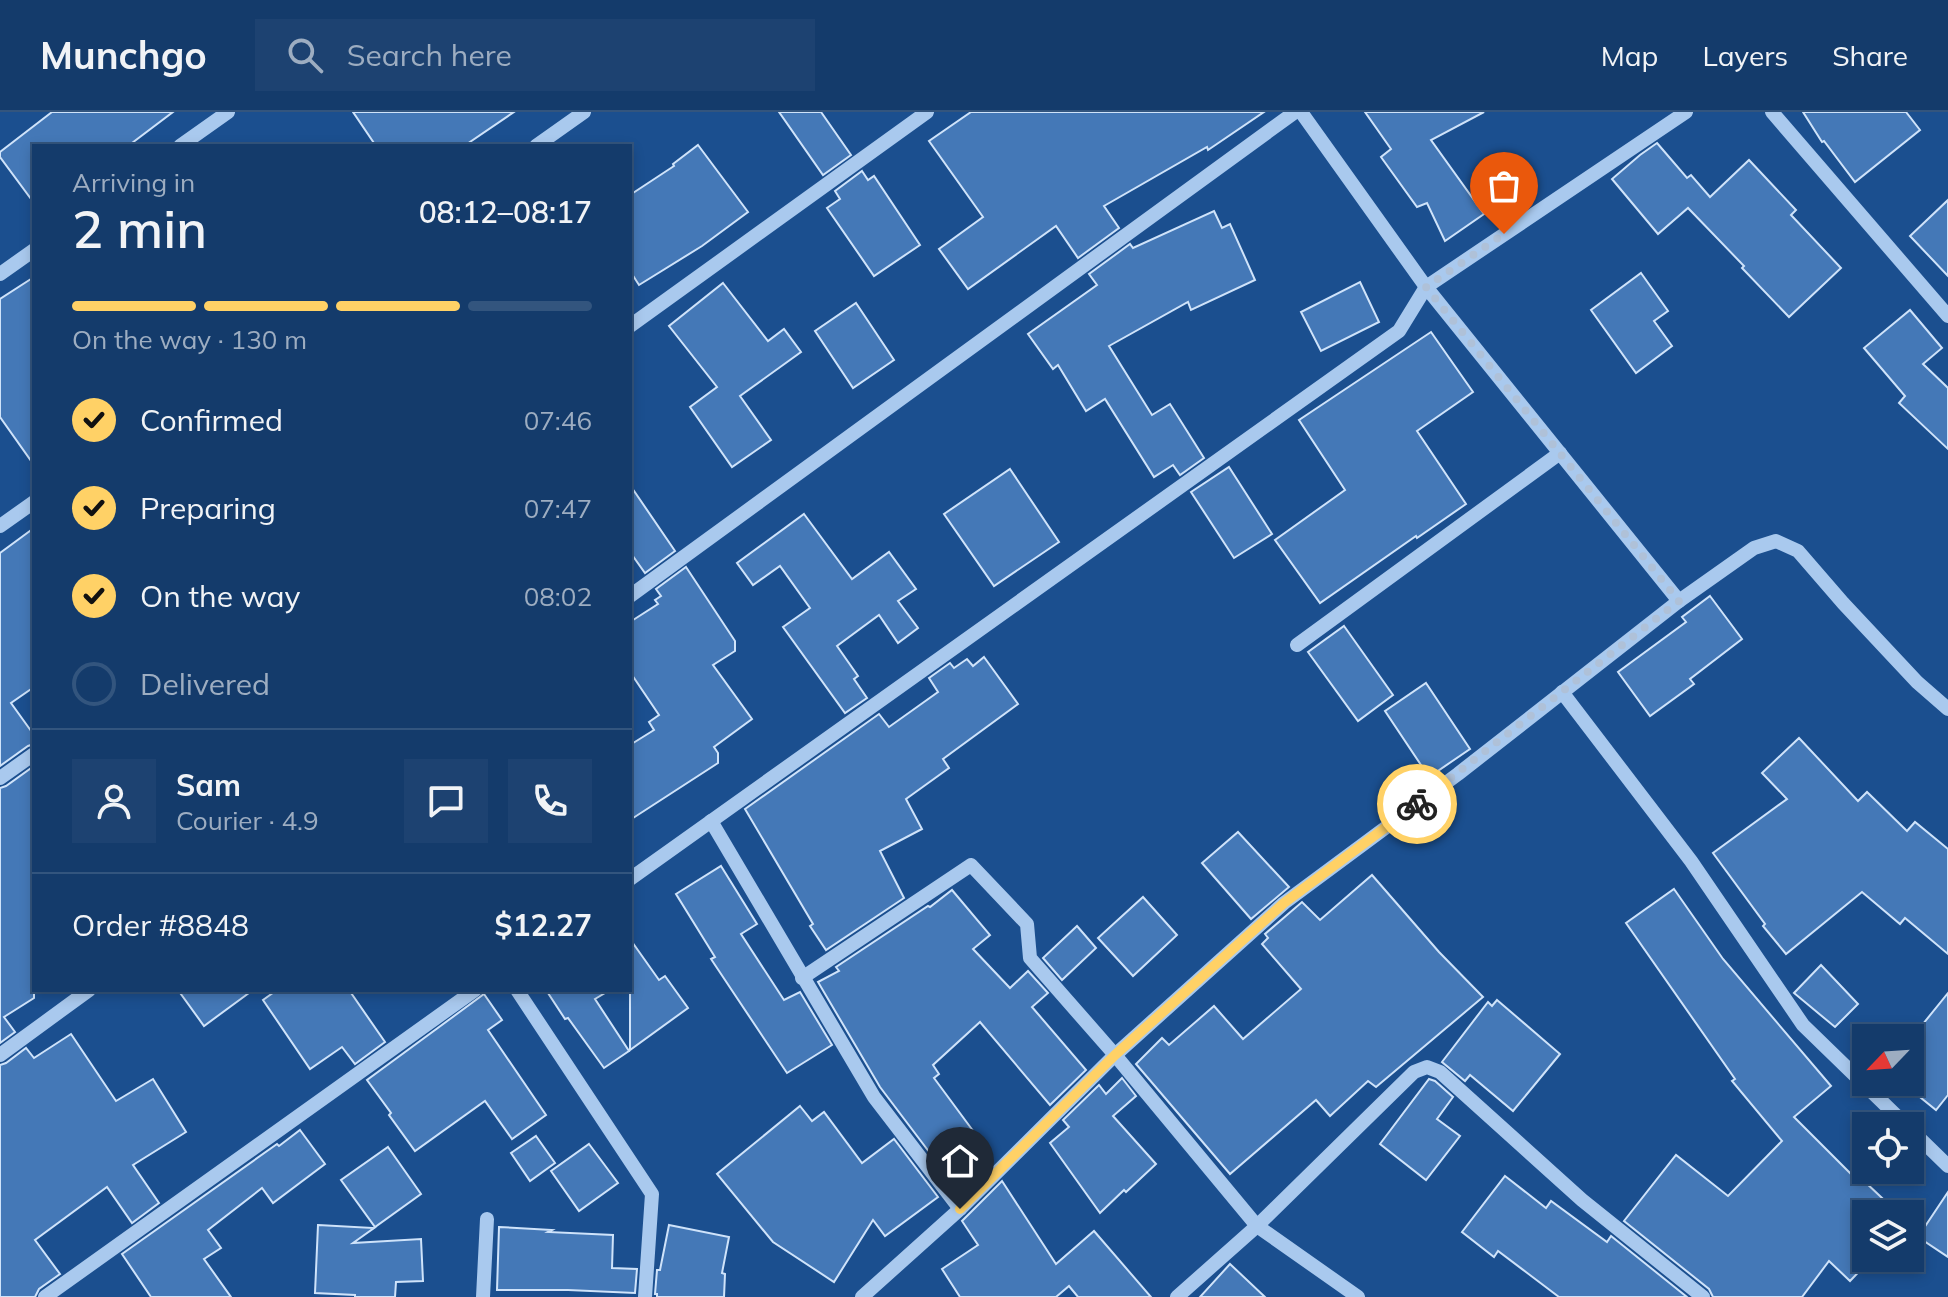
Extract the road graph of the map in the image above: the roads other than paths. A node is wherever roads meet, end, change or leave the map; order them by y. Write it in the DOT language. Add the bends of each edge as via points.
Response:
graph roads {
  1 [pos="228,112"];
  2 [pos="584,112"];
  3 [pos="927,112"];
  4 [pos="1295,112"];
  5 [pos="1301,112"];
  6 [pos="1686,112"];
  7 [pos="1772,112"];
  8 [pos="183,144"];
  9 [pos="539,144"];
  10 [pos="32,251"];
  11 [pos="0,274"];
  12 [pos="1426,287"];
  13 [pos="1948,316"];
  14 [pos="632,325"];
  15 [pos="1560,453"];
  16 [pos="32,503"];
  17 [pos="0,526"];
  18 [pos="632,595"];
  19 [pos="1679,601"];
  20 [pos="1297,645"];
  21 [pos="1562,692"];
  22 [pos="1948,709"];
  23 [pos="32,755"];
  24 [pos="0,778"];
  25 [pos="711,821"];
  26 [pos="632,878"];
  27 [pos="802,978"];
  28 [pos="86,992"];
  29 [pos="472,992"];
  30 [pos="518,992"];
  31 [pos="0,1055"];
  32 [pos="1115,1055"];
  33 [pos="1892,1112"];
  34 [pos="1924,1143"];
  35 [pos="1948,1166"];
  36 [pos="960,1209"];
  37 [pos="487,1219"];
  38 [pos="1257,1226"];
  39 [pos="45,1297"];
  40 [pos="483,1297"];
  41 [pos="645,1297"];
  42 [pos="862,1297"];
  43 [pos="1177,1297"];
  44 [pos="1358,1297"];
  45 [pos="1703,1297"];
  1 -- 8 [label="street"];
  2 -- 9 [label="street"];
  3 -- 14 [label="street"];
  4 -- 18 [label="street"];
  5 -- 12 [label="street"];
  6 -- 12 [label="street"];
  7 -- 13 [label="street"];
  10 -- 11 [label="street"];
  12 -- 15 [label="street"];
  12 -- 25 [label="street" via="1399,331"];
  15 -- 19 [label="street"];
  15 -- 20 [label="street"];
  16 -- 17 [label="street"];
  19 -- 21 [label="street"];
  19 -- 22 [label="street" via="1754,548 1776,541 1798,551"];
  21 -- 32 [label="street" via="1284,903"];
  21 -- 33 [label="street" via="1691,861 1803,1025"];
  23 -- 24 [label="street"];
  25 -- 26 [label="street"];
  25 -- 27 [label="street"];
  27 -- 32 [label="street" via="971,865 1027,924 1030,958"];
  27 -- 36 [label="street" via="874,1097"];
  28 -- 31 [label="street"];
  29 -- 39 [label="street"];
  30 -- 41 [label="street" via="652,1194"];
  32 -- 36 [label="street"];
  32 -- 38 [label="street"];
  34 -- 35 [label="street"];
  36 -- 42 [label="street"];
  37 -- 40 [label="street"];
  38 -- 43 [label="street"];
  38 -- 44 [label="street"];
  38 -- 45 [label="street" via="1414,1072 1427,1067 1440,1072 1582,1200"];
}
